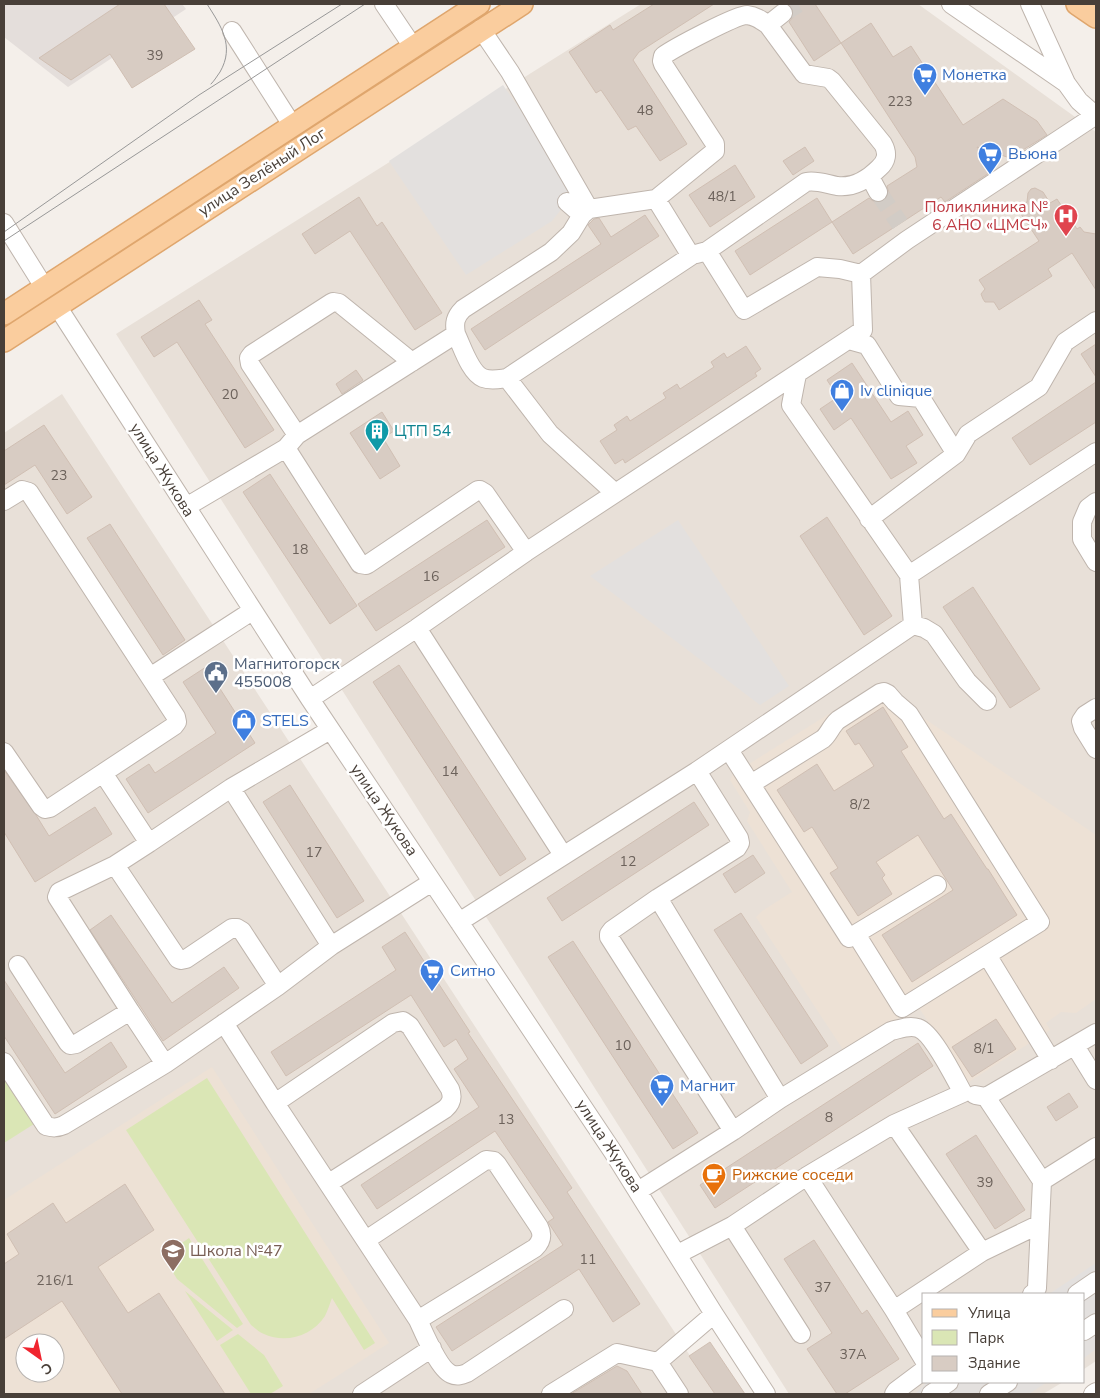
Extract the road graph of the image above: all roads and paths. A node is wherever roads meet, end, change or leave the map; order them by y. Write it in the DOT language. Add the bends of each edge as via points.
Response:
graph roads {
  1 [pos="384,4"];
  2 [pos="478,4"];
  3 [pos="522,4"];
  4 [pos="951,4"];
  5 [pos="1030,4"];
  6 [pos="1077,4"];
  7 [pos="784,13"];
  8 [pos="1096,18"];
  9 [pos="768,25"];
  10 [pos="482,29"];
  11 [pos="232,31"];
  12 [pos="413,47"];
  13 [pos="1066,83"];
  14 [pos="1096,115"];
  15 [pos="292,125"];
  16 [pos="656,199"];
  17 [pos="567,202"];
  18 [pos="585,212"];
  19 [pos="4,223"];
  20 [pos="699,254"];
  21 [pos="861,274"];
  22 [pos="44,287"];
  23 [pos="57,306"];
  24 [pos="4,314"];
  25 [pos="1096,321"];
  26 [pos="456,334"];
  27 [pos="849,340"];
  28 [pos="4,341"];
  29 [pos="412,362"];
  30 [pos="797,374"];
  31 [pos="507,378"];
  32 [pos="291,442"];
  33 [pos="1096,452"];
  34 [pos="956,454"];
  35 [pos="615,493"];
  36 [pos="4,501"];
  37 [pos="1096,502"];
  38 [pos="186,507"];
  39 [pos="869,519"];
  40 [pos="526,552"];
  41 [pos="1096,562"];
  42 [pos="909,575"];
  43 [pos="252,611"];
  44 [pos="913,625"];
  45 [pos="417,628"];
  46 [pos="150,677"];
  47 [pos="310,699"];
  48 [pos="987,701"];
  49 [pos="1096,708"];
  50 [pos="330,730"];
  51 [pos="1096,749"];
  52 [pos="728,750"];
  53 [pos="4,752"];
  54 [pos="697,771"];
  55 [pos="103,773"];
  56 [pos="751,784"];
  57 [pos="231,788"];
  58 [pos="149,843"];
  59 [pos="563,855"];
  60 [pos="115,865"];
  61 [pos="432,882"];
  62 [pos="937,884"];
  63 [pos="658,898"];
  64 [pos="459,922"];
  65 [pos="856,934"];
  66 [pos="331,946"];
  67 [pos="987,955"];
  68 [pos="18,965"];
  69 [pos="278,986"];
  70 [pos="130,1011"];
  71 [pos="224,1023"];
  72 [pos="1096,1032"];
  73 [pos="1074,1046"];
  74 [pos="1051,1060"];
  75 [pos="4,1062"];
  76 [pos="165,1064"];
  77 [pos="1096,1080"];
  78 [pos="963,1093"];
  79 [pos="986,1097"];
  80 [pos="780,1099"];
  81 [pos="275,1103"];
  82 [pos="894,1124"];
  83 [pos="733,1131"];
  84 [pos="1096,1147"];
  85 [pos="807,1176"];
  86 [pos="1042,1181"];
  87 [pos="329,1183"];
  88 [pos="638,1191"];
  89 [pos="1040,1224"];
  90 [pos="732,1226"];
  91 [pos="366,1240"];
  92 [pos="982,1252"];
  93 [pos="678,1254"];
  94 [pos="1096,1281"];
  95 [pos="1034,1293"];
  96 [pos="1078,1293"];
  97 [pos="564,1309"];
  98 [pos="894,1310"];
  99 [pos="714,1314"];
  100 [pos="418,1320"];
  101 [pos="1096,1323"];
  102 [pos="1085,1330"];
  103 [pos="801,1334"];
  104 [pos="432,1348"];
  105 [pos="922,1357"];
  106 [pos="658,1362"];
  107 [pos="922,1372"];
  108 [pos="947,1383"];
  109 [pos="1006,1383"];
  110 [pos="362,1394"];
  111 [pos="551,1394"];
  112 [pos="679,1394"];
  113 [pos="766,1394"];
  114 [pos="894,1394"];
  115 [pos="930,1394"];
  116 [pos="990,1394"];
  1 -- 12 [label="street"];
  2 -- 12 [label="main road, улица Зелёный Лог"];
  3 -- 10 [label="main road, улица Зелёный Лог"];
  4 -- 13 [label="street"];
  5 -- 13 [label="street"];
  6 -- 8 [label="main road"];
  7 -- 9 [label="street"];
  9 -- 16 [label="street" via="758,17 746,15 663,56 663,64 716,149"];
  9 -- 20 [label="street" via="805,75 831,79 883,144 885,161 874,185 839,186 806,182"];
  10 -- 18 [label="street" via="510,72"];
  10 -- 23 [label="main road, улица Зелёный Лог"];
  11 -- 15 [label="street"];
  12 -- 15 [label="main road, улица Зелёный Лог"];
  13 -- 14 [label="street" via="1078,100"];
  14 -- 21 [label="street" via="903,232"];
  15 -- 22 [label="main road, улица Зелёный Лог"];
  16 -- 18 [label="street"];
  16 -- 20 [label="street"];
  17 -- 18 [label="street"];
  18 -- 26 [label="street" via="571,233 551,252 462,309 455,320"];
  19 -- 22 [label="street, улица Жукова"];
  20 -- 21 [label="street" via="744,310 817,267"];
  20 -- 31 [label="street"];
  21 -- 27 [label="street" via="863,330"];
  22 -- 23 [label="main road, улица Жукова"];
  22 -- 24 [label="main road, улица Зелёный Лог"];
  23 -- 28 [label="main road, улица Зелёный Лог"];
  23 -- 38 [label="street, улица Жукова"];
  25 -- 34 [label="street" via="1065,342 1039,387 968,434"];
  26 -- 29 [label="street"];
  26 -- 31 [label="street" via="476,374 493,380"];
  27 -- 30 [label="street"];
  27 -- 34 [label="street" via="867,345 899,396 921,398"];
  29 -- 32 [label="street"];
  29 -- 32 [label="street" via="333,302 252,354 250,364"];
  30 -- 35 [label="street"];
  30 -- 39 [label="street" via="790,405"];
  31 -- 35 [label="street" via="550,434"];
  32 -- 38 [label="street"];
  32 -- 40 [label="street" via="363,565 478,490 485,493"];
  33 -- 42 [label="street"];
  34 -- 39 [label="street"];
  35 -- 40 [label="street"];
  36 -- 46 [label="street" via="22,490 29,492"];
  37 -- 41 [label="street" via="1088,508 1082,522 1082,539"];
  38 -- 43 [label="street, улица Жукова"];
  39 -- 42 [label="street"];
  40 -- 45 [label="street"];
  42 -- 44 [label="street"];
  43 -- 46 [label="street"];
  43 -- 47 [label="street, улица Жукова"];
  44 -- 48 [label="street" via="934,634 967,681"];
  44 -- 52 [label="street"];
  45 -- 47 [label="street"];
  45 -- 59 [label="street"];
  46 -- 55 [label="street" via="177,722"];
  47 -- 50 [label="street, улица Жукова"];
  49 -- 51 [label="street" via="1083,718 1081,724"];
  50 -- 57 [label="street"];
  50 -- 61 [label="street, улица Жукова"];
  52 -- 54 [label="street"];
  52 -- 56 [label="street"];
  53 -- 55 [label="street" via="45,809"];
  54 -- 59 [label="street"];
  54 -- 63 [label="street" via="740,843"];
  55 -- 58 [label="street"];
  56 -- 65 [label="street" via="849,938"];
  56 -- 67 [label="street" via="823,740 838,720 880,693 888,694 909,714 1040,922"];
  57 -- 58 [label="street"];
  57 -- 66 [label="street"];
  58 -- 60 [label="street"];
  59 -- 64 [label="street"];
  60 -- 69 [label="street" via="178,959 186,959 232,928 237,928"];
  60 -- 70 [label="street" via="61,890 57,897"];
  61 -- 64 [label="street, улица Жукова"];
  61 -- 66 [label="street"];
  62 -- 65 [label="street"];
  63 -- 80 [label="street"];
  63 -- 83 [label="street" via="612,930 609,937"];
  64 -- 88 [label="street, улица Жукова"];
  65 -- 67 [label="street" via="902,1008"];
  66 -- 69 [label="street"];
  67 -- 74 [label="street"];
  68 -- 70 [label="street" via="70,1044 76,1044"];
  69 -- 71 [label="street"];
  70 -- 76 [label="street"];
  71 -- 76 [label="street"];
  71 -- 81 [label="street"];
  72 -- 73 [label="street"];
  73 -- 74 [label="street"];
  73 -- 77 [label="street"];
  74 -- 79 [label="street"];
  75 -- 76 [label="street" via="46,1126 52,1128 64,1125"];
  78 -- 79 [label="street"];
  78 -- 80 [label="street" via="926,1032 905,1027 891,1031"];
  78 -- 82 [label="street"];
  79 -- 86 [label="street"];
  80 -- 83 [label="street"];
  81 -- 87 [label="street"];
  81 -- 87 [label="street" via="394,1023 402,1021 410,1026 450,1089 449,1105"];
  82 -- 85 [label="street"];
  82 -- 92 [label="street"];
  83 -- 88 [label="street"];
  84 -- 86 [label="street"];
  85 -- 90 [label="street"];
  85 -- 98 [label="street"];
  86 -- 89 [label="street"];
  87 -- 91 [label="street"];
  88 -- 93 [label="street, улица Жукова"];
  89 -- 92 [label="street"];
  89 -- 95 [label="street"];
  90 -- 93 [label="street"];
  90 -- 103 [label="street"];
  91 -- 100 [label="street"];
  91 -- 100 [label="street" via="486,1160 497,1164 539,1227 542,1238 535,1248"];
  92 -- 98 [label="street"];
  93 -- 99 [label="street, улица Жукова"];
  94 -- 96 [label="street"];
  97 -- 104 [label="street" via="461,1375 455,1376 445,1370"];
  98 -- 105 [label="street"];
  99 -- 106 [label="street"];
  99 -- 113 [label="street, улица Жукова"];
  100 -- 104 [label="street"];
  101 -- 102 [label="street"];
  104 -- 110 [label="street"];
  106 -- 111 [label="street" via="615,1354"];
  106 -- 112 [label="street"];
  107 -- 114 [label="street"];
  108 -- 115 [label="street"];
  109 -- 116 [label="street"];
}
